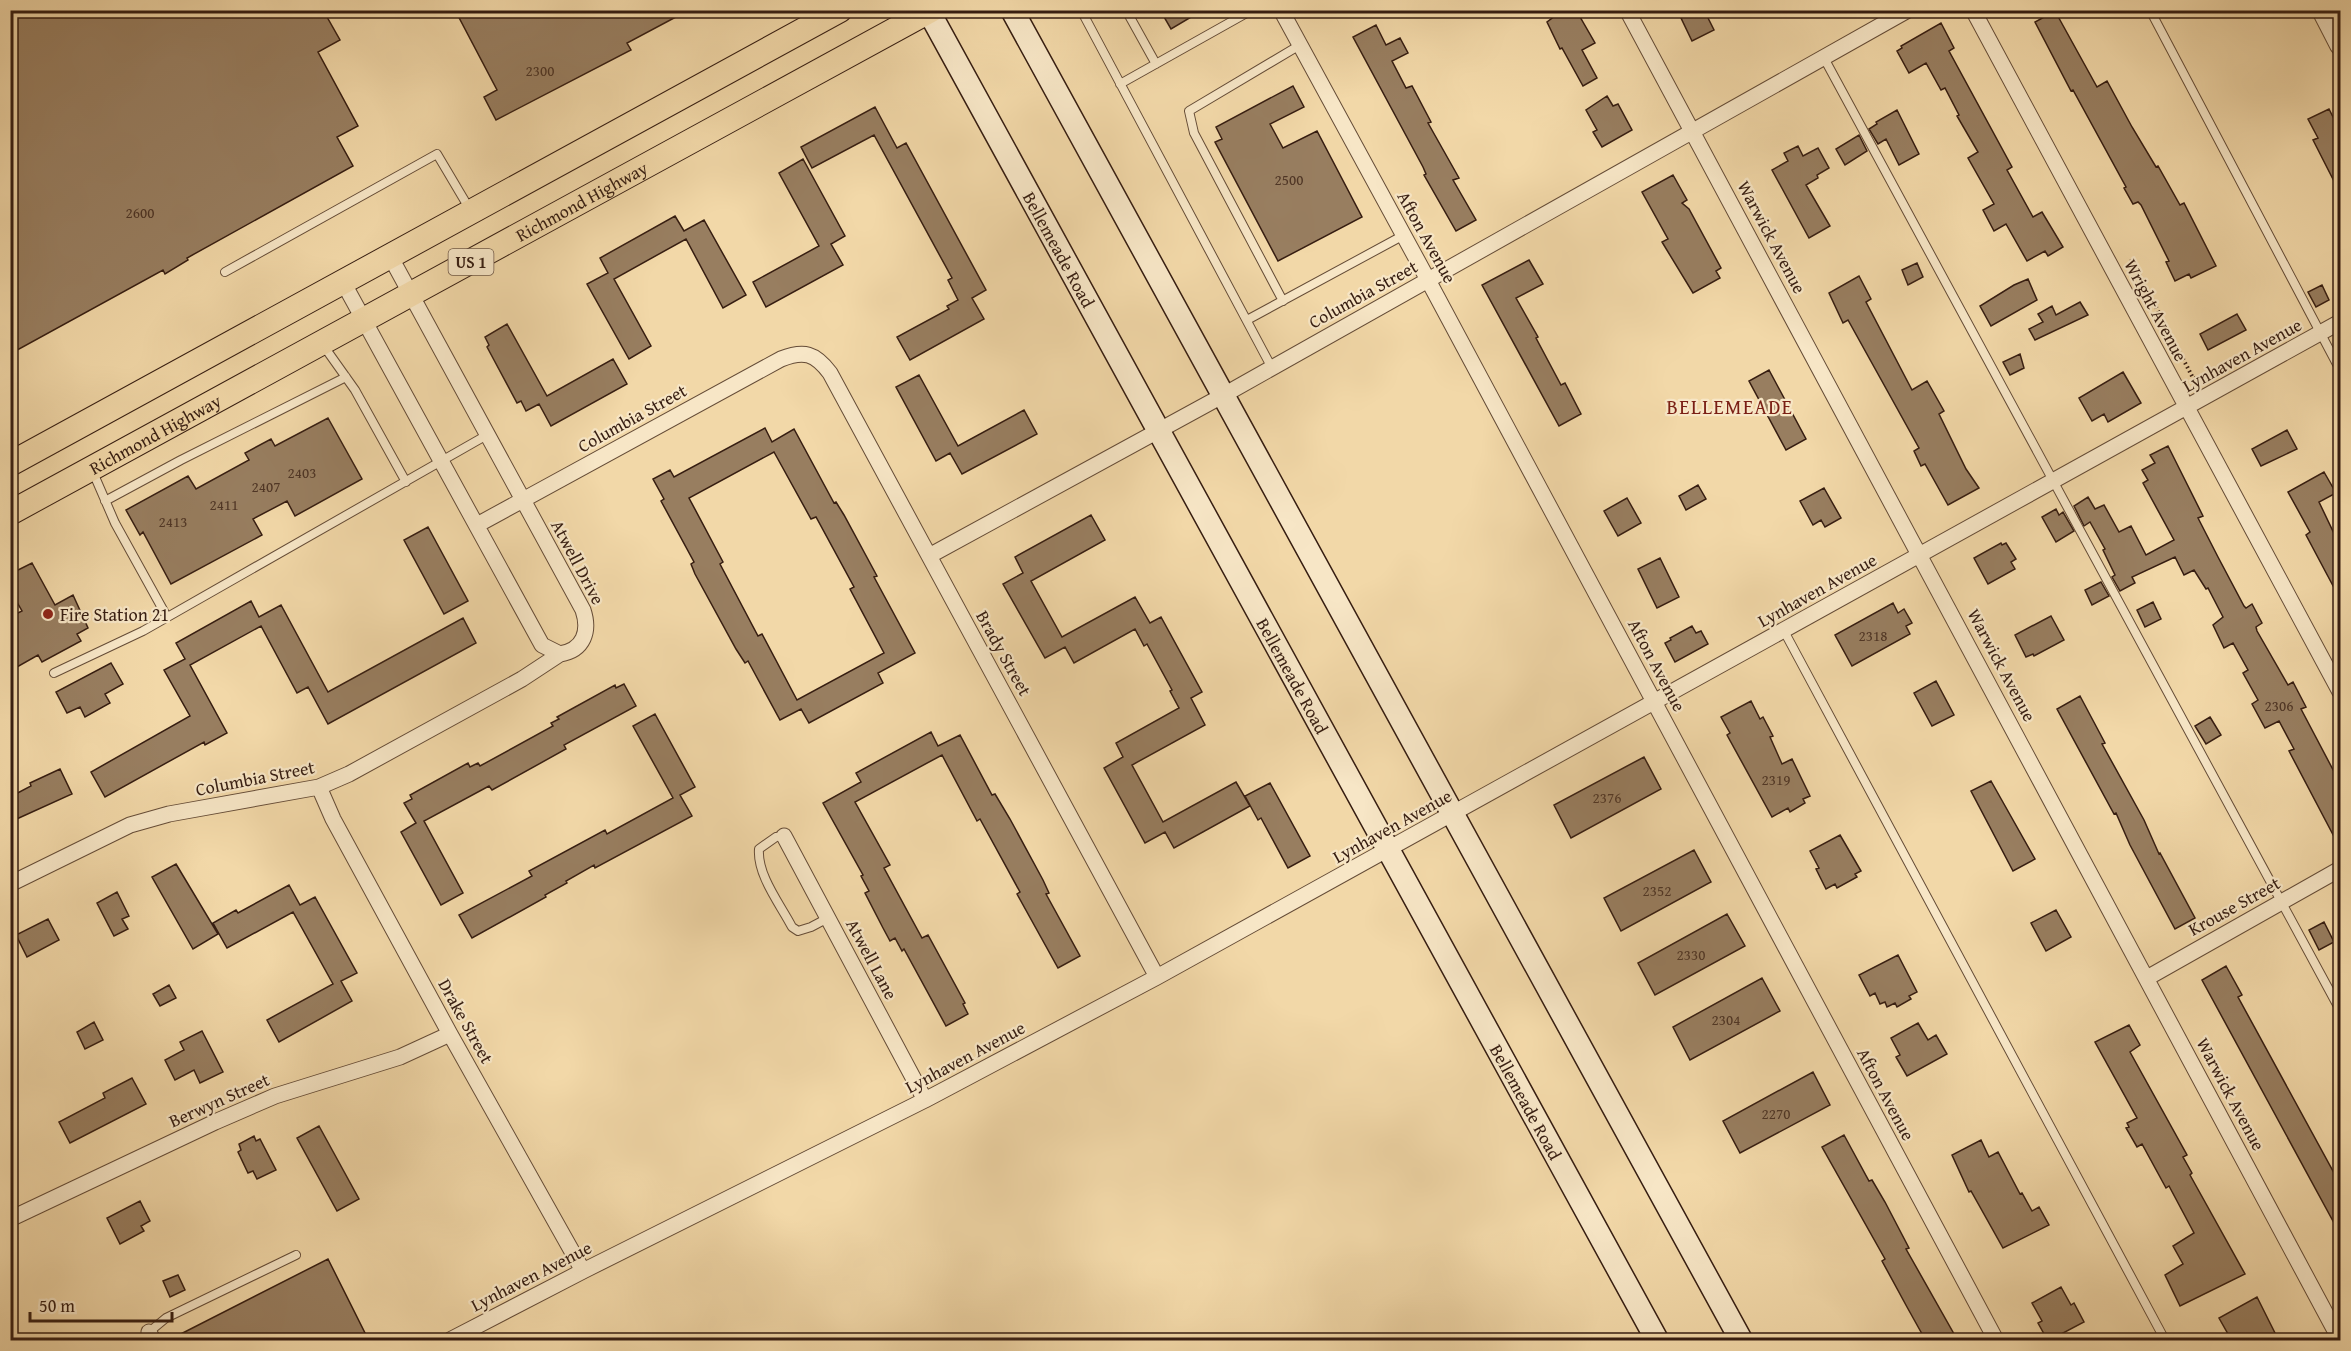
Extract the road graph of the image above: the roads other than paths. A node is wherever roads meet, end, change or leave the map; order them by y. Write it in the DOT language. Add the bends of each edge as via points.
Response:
graph roads {
  1 [pos="840,10"];
  2 [pos="1012,10"];
  3 [pos="1081,10"];
  4 [pos="1126,10"];
  5 [pos="1252,10"];
  6 [pos="1281,10"];
  7 [pos="1627,10"];
  8 [pos="1908,10"];
  9 [pos="1973,10"];
  10 [pos="2150,10"];
  11 [pos="2322,10"];
  12 [pos="929,11"];
  13 [pos="1300,45"];
  14 [pos="2340,45"];
  15 [pos="1824,58"];
  16 [pos="1156,64"];
  17 [pos="1120,84"];
  18 [pos="1693,133"];
  19 [pos="471,212"];
  20 [pos="1404,236"];
  21 [pos="390,256"];
  22 [pos="225,272"];
  23 [pos="1428,280"];
  24 [pos="343,282"];
  25 [pos="411,295"];
  26 [pos="1283,301"];
  27 [pos="364,320"];
  28 [pos="1247,320"];
  29 [pos="2340,322"];
  30 [pos="2321,333"];
  31 [pos="322,344"];
  32 [pos="809,354"];
  33 [pos="1272,368"];
  34 [pos="2340,370"];
  35 [pos="346,377"];
  36 [pos="1222,396"];
  37 [pos="2187,408"];
  38 [pos="1159,430"];
  39 [pos="487,435"];
  40 [pos="442,462"];
  41 [pos="10,464"];
  42 [pos="91,469"];
  43 [pos="2055,481"];
  44 [pos="406,482"];
  45 [pos="105,501"];
  46 [pos="523,501"];
  47 [pos="10,513"];
  48 [pos="477,525"];
  49 [pos="1921,555"];
  50 [pos="929,556"];
  51 [pos="167,617"];
  52 [pos="1784,631"];
  53 [pos="560,654"];
  54 [pos="54,673"];
  55 [pos="2340,692"];
  56 [pos="1654,702"];
  57 [pos="319,787"];
  58 [pos="1452,815"];
  59 [pos="784,836"];
  60 [pos="1389,849"];
  61 [pos="2340,869"];
  62 [pos="10,884"];
  63 [pos="2283,902"];
  64 [pos="828,918"];
  65 [pos="1157,977"];
  66 [pos="2147,978"];
  67 [pos="2340,1010"];
  68 [pos="450,1034"];
  69 [pos="925,1100"];
  70 [pos="10,1219"];
  71 [pos="296,1255"];
  72 [pos="583,1271"];
  73 [pos="151,1336"];
  74 [pos="2340,1340"];
  75 [pos="450,1341"];
  76 [pos="1657,1341"];
  77 [pos="1741,1341"];
  78 [pos="1996,1341"];
  79 [pos="2165,1341"];
  1 -- 19 [label="main road, US 1"];
  2 -- 36 [label="main road"];
  3 -- 17 [label="lane"];
  4 -- 16 [label="lane"];
  5 -- 16 [label="lane"];
  6 -- 13 [label="street, Afton Avenue"];
  7 -- 18 [label="street, Warwick Avenue"];
  8 -- 15 [label="street, Columbia Street"];
  9 -- 37 [label="street, Wright Avenue"];
  10 -- 30 [label="lane"];
  11 -- 14 [label="street"];
  12 -- 25 [label="main road, Richmond Highway / US 1"];
  12 -- 38 [label="main road, Bellemeade Road"];
  13 -- 20 [label="street, Afton Avenue"];
  13 -- 26 [label="lane" via="1189,111 1194,133"];
  15 -- 18 [label="street, Columbia Street"];
  15 -- 43 [label="lane"];
  16 -- 17 [label="lane"];
  17 -- 28 [label="lane"];
  18 -- 23 [label="street, Columbia Street"];
  18 -- 49 [label="street, Warwick Avenue"];
  19 -- 21 [label="main road, US 1"];
  19 -- 22 [label="lane" via="437,154"];
  20 -- 23 [label="street, Afton Avenue"];
  20 -- 26 [label="lane"];
  21 -- 24 [label="main road, US 1"];
  21 -- 25 [label="street, Atwell Drive"];
  23 -- 33 [label="street, Columbia Street"];
  23 -- 56 [label="street, Afton Avenue"];
  24 -- 27 [label="street"];
  24 -- 41 [label="main road, US 1"];
  25 -- 27 [label="main road, Richmond Highway / US 1"];
  25 -- 39 [label="street, Atwell Drive"];
  26 -- 28 [label="lane"];
  27 -- 31 [label="main road, Richmond Highway / US 1"];
  27 -- 40 [label="street"];
  28 -- 33 [label="lane"];
  29 -- 30 [label="street, Lynhaven Avenue"];
  30 -- 34 [label="lane"];
  30 -- 37 [label="street, Lynhaven Avenue"];
  31 -- 35 [label="lane"];
  31 -- 42 [label="main road, Richmond Highway / US 1"];
  32 -- 46 [label="street, Columbia Street" via="781,359"];
  32 -- 50 [label="street, Brady Street" via="830,373"];
  33 -- 36 [label="street, Columbia Street"];
  35 -- 44 [label="lane"];
  35 -- 45 [label="lane"];
  36 -- 38 [label="street, Columbia Street"];
  36 -- 58 [label="main road"];
  37 -- 43 [label="street, Lynhaven Avenue"];
  37 -- 55 [label="street, Wright Avenue"];
  38 -- 50 [label="street, Columbia Street"];
  38 -- 60 [label="main road, Bellemeade Road"];
  39 -- 40 [label="lane"];
  39 -- 46 [label="street, Atwell Drive"];
  40 -- 44 [label="lane"];
  40 -- 48 [label="street"];
  42 -- 45 [label="lane"];
  42 -- 47 [label="main road, Richmond Highway / US 1"];
  43 -- 49 [label="street, Lynhaven Avenue"];
  43 -- 63 [label="lane"];
  44 -- 51 [label="lane"];
  45 -- 51 [label="lane"];
  46 -- 48 [label="street, Columbia Street"];
  46 -- 53 [label="street, Atwell Drive" via="586,620 582,643"];
  48 -- 53 [label="street" via="542,645"];
  49 -- 52 [label="street, Lynhaven Avenue"];
  49 -- 66 [label="street, Warwick Avenue"];
  50 -- 65 [label="street, Brady Street"];
  51 -- 54 [label="lane"];
  52 -- 56 [label="street, Lynhaven Avenue"];
  52 -- 79 [label="lane"];
  53 -- 57 [label="street, Columbia Street" via="522,679"];
  56 -- 58 [label="street, Lynhaven Avenue"];
  56 -- 78 [label="street, Afton Avenue"];
  57 -- 62 [label="street, Columbia Street" via="169,814 130,825"];
  57 -- 68 [label="street, Drake Street"];
  58 -- 60 [label="street, Lynhaven Avenue"];
  58 -- 77 [label="main road"];
  59 -- 64 [label="street, Atwell Lane"];
  59 -- 64 [label="lane" via="759,849 764,876 792,927 798,931"];
  60 -- 65 [label="street, Lynhaven Avenue"];
  60 -- 76 [label="main road, Bellemeade Road"];
  61 -- 63 [label="street, Krouse Street"];
  63 -- 66 [label="street, Krouse Street"];
  63 -- 67 [label="lane"];
  64 -- 69 [label="street, Atwell Lane"];
  65 -- 69 [label="street, Lynhaven Avenue"];
  66 -- 74 [label="street, Warwick Avenue"];
  68 -- 70 [label="street, Berwyn Street" via="400,1057 265,1100"];
  68 -- 72 [label="street, Drake Street"];
  69 -- 72 [label="street, Lynhaven Avenue"];
  71 -- 73 [label="lane" via="166,1318"];
  72 -- 75 [label="street, Lynhaven Avenue"];
}
